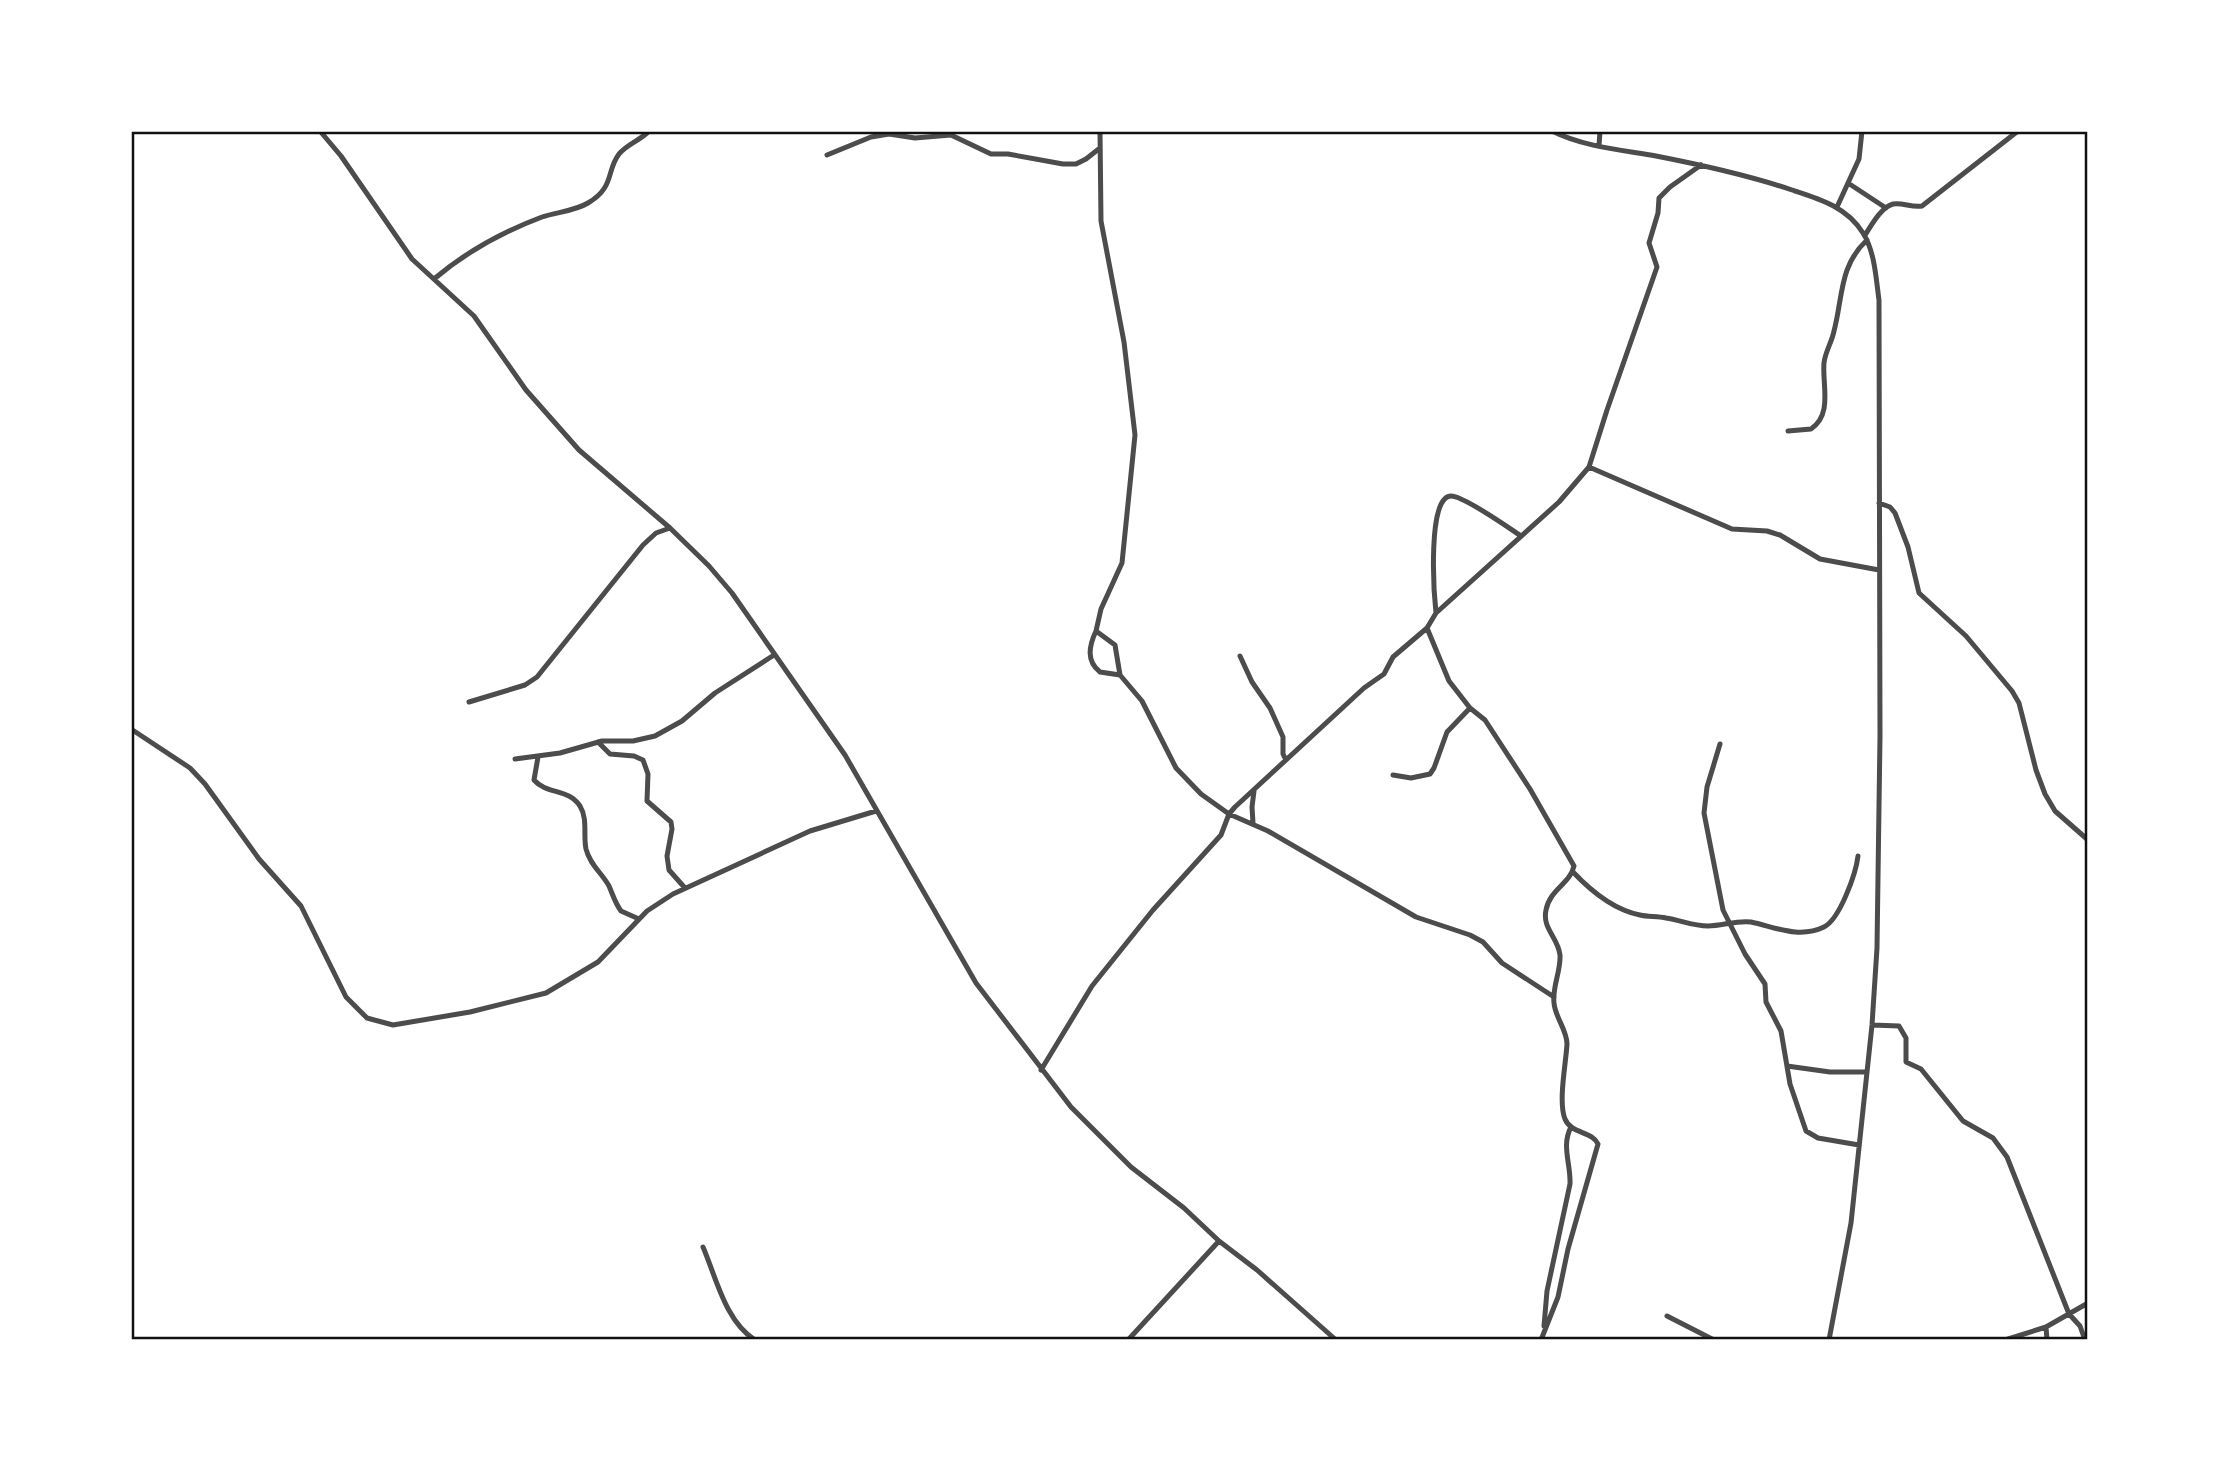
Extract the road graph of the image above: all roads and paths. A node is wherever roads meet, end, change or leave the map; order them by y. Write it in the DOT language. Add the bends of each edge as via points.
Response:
graph roads {
  1 [pos="320,131"];
  2 [pos="649,131"];
  3 [pos="1100,131"];
  4 [pos="1552,131"];
  5 [pos="1600,131"];
  6 [pos="1862,131"];
  7 [pos="2018,131"];
  8 [pos="1599,146"];
  9 [pos="1100,148"];
  10 [pos="827,155"];
  11 [pos="1701,165"];
  12 [pos="1848,183"];
  13 [pos="1838,207"];
  14 [pos="1886,208"];
  15 [pos="1866,237"];
  16 [pos="434,279"];
  17 [pos="1788,431"];
  18 [pos="1589,467"];
  19 [pos="1879,503"];
  20 [pos="670,528"];
  21 [pos="1521,536"];
  22 [pos="1879,570"];
  23 [pos="1436,613"];
  24 [pos="1427,628"];
  25 [pos="1097,631"];
  26 [pos="774,655"];
  27 [pos="1240,656"];
  28 [pos="1120,674"];
  29 [pos="470,702"];
  30 [pos="1470,708"];
  31 [pos="131,729"];
  32 [pos="598,742"];
  33 [pos="1720,744"];
  34 [pos="538,757"];
  35 [pos="515,759"];
  36 [pos="1286,760"];
  37 [pos="1393,775"];
  38 [pos="1255,790"];
  39 [pos="876,811"];
  40 [pos="1229,814"];
  41 [pos="1252,823"];
  42 [pos="2088,840"];
  43 [pos="1858,856"];
  44 [pos="1573,872"];
  45 [pos="685,888"];
  46 [pos="639,919"];
  47 [pos="1730,923"];
  48 [pos="1553,997"];
  49 [pos="1872,1025"];
  50 [pos="1787,1066"];
  51 [pos="1041,1070"];
  52 [pos="1865,1072"];
  53 [pos="1571,1127"];
  54 [pos="1859,1145"];
  55 [pos="1219,1241"];
  56 [pos="703,1247"];
  57 [pos="2088,1303"];
  58 [pos="2069,1314"];
  59 [pos="1667,1316"];
  60 [pos="2046,1327"];
  61 [pos="1544,1332"];
  62 [pos="755,1340"];
  63 [pos="1128,1340"];
  64 [pos="1336,1340"];
  65 [pos="1541,1340"];
  66 [pos="1714,1340"];
  67 [pos="1829,1340"];
  68 [pos="2005,1340"];
  69 [pos="2047,1340"];
  70 [pos="2085,1340"];
  1 -- 16 [label="street" via="412,259"];
  2 -- 16 [label="street" via="621,152 605,188 590,202 496,237"];
  3 -- 9 [label="street"];
  4 -- 8 [label="street"];
  5 -- 8 [label="street"];
  6 -- 12 [label="street" via="1859,159"];
  7 -- 14 [label="street" via="1922,206"];
  8 -- 11 [label="street"];
  9 -- 10 [label="street" via="1076,164 1063,164 991,154 950,135 915,138 889,134"];
  9 -- 25 [label="street" via="1101,221 1124,342 1135,435 1122,563 1101,609"];
  11 -- 13 [label="street"];
  11 -- 18 [label="street" via="1660,198 1649,243 1657,267"];
  12 -- 13 [label="street"];
  12 -- 14 [label="street"];
  13 -- 15 [label="street"];
  14 -- 15 [label="street"];
  15 -- 17 [label="street" via="1842,282 1824,359 1822,417 1811,429"];
  15 -- 19 [label="street" via="1879,300"];
  16 -- 20 [label="street" via="479,322 526,390 579,450"];
  18 -- 21 [label="street"];
  18 -- 22 [label="street" via="1732,529 1767,531 1820,559"];
  19 -- 22 [label="street"];
  19 -- 42 [label="street" via="1895,513 1919,593 1966,636 2012,691 2045,794 2055,811"];
  20 -- 26 [label="street" via="719,577"];
  20 -- 29 [label="street" via="643,545 537,677"];
  21 -- 23 [label="street"];
  21 -- 23 [label="street" via="1460,498 1446,497 1439,506 1433,558"];
  22 -- 49 [label="street" via="1878,870"];
  23 -- 24 [label="street"];
  24 -- 30 [label="street" via="1449,681"];
  24 -- 36 [label="street" via="1396,653 1379,678"];
  25 -- 28 [label="street" via="1115,645"];
  25 -- 28 [label="street" via="1090,647 1092,662 1100,673"];
  26 -- 32 [label="street" via="663,732 642,740"];
  26 -- 39 [label="street" via="834,739"];
  27 -- 36 [label="street" via="1283,737"];
  28 -- 40 [label="street" via="1142,701 1183,778"];
  30 -- 37 [label="street" via="1447,732 1430,774"];
  30 -- 44 [label="street" via="1485,720 1530,789 1572,859"];
  31 -- 46 [label="street" via="190,768 205,784 300,906 346,997 368,1018 393,1025 420,1022 546,993 598,962"];
  32 -- 34 [label="street"];
  32 -- 45 [label="street" via="610,754 643,760 648,774 647,801 672,828 669,870"];
  33 -- 47 [label="street" via="1704,813"];
  34 -- 35 [label="street"];
  34 -- 46 [label="street" via="534,780 544,789 566,793 579,805 589,858 618,907"];
  36 -- 38 [label="street"];
  38 -- 40 [label="street"];
  38 -- 41 [label="street"];
  39 -- 45 [label="street" via="810,831"];
  39 -- 51 [label="street" via="963,963"];
  40 -- 41 [label="street"];
  40 -- 51 [label="street" via="1221,835 1092,986"];
  41 -- 48 [label="street" via="1416,917 1483,942 1503,963"];
  43 -- 47 [label="street" via="1851,887 1826,926 1801,932"];
  44 -- 47 [label="street" via="1600,896 1630,912 1697,925"];
  44 -- 48 [label="street" via="1557,887 1546,910 1546,928 1559,952"];
  45 -- 46 [label="street"];
  47 -- 50 [label="street" via="1765,984 1766,1002 1781,1031"];
  48 -- 53 [label="street" via="1566,1037 1564,1115"];
  49 -- 52 [label="street"];
  49 -- 58 [label="street" via="1899,1026 1906,1038 1906,1062 1921,1069 1963,1121 1993,1138 2007,1157"];
  50 -- 52 [label="street"];
  50 -- 54 [label="street" via="1806,1131 1818,1138"];
  51 -- 55 [label="street" via="1123,1159"];
  52 -- 54 [label="street"];
  53 -- 61 [label="street" via="1566,1138 1570,1184"];
  53 -- 61 [label="street" via="1597,1140 1597,1149 1558,1297"];
  54 -- 67 [label="street" via="1851,1223"];
  55 -- 63 [label="street"];
  55 -- 64 [label="street"];
  56 -- 62 [label="street" via="727,1306"];
  57 -- 58 [label="street"];
  58 -- 60 [label="street"];
  58 -- 70 [label="street"];
  59 -- 66 [label="street"];
  60 -- 68 [label="street"];
  60 -- 69 [label="street"];
  61 -- 65 [label="street"];
}
